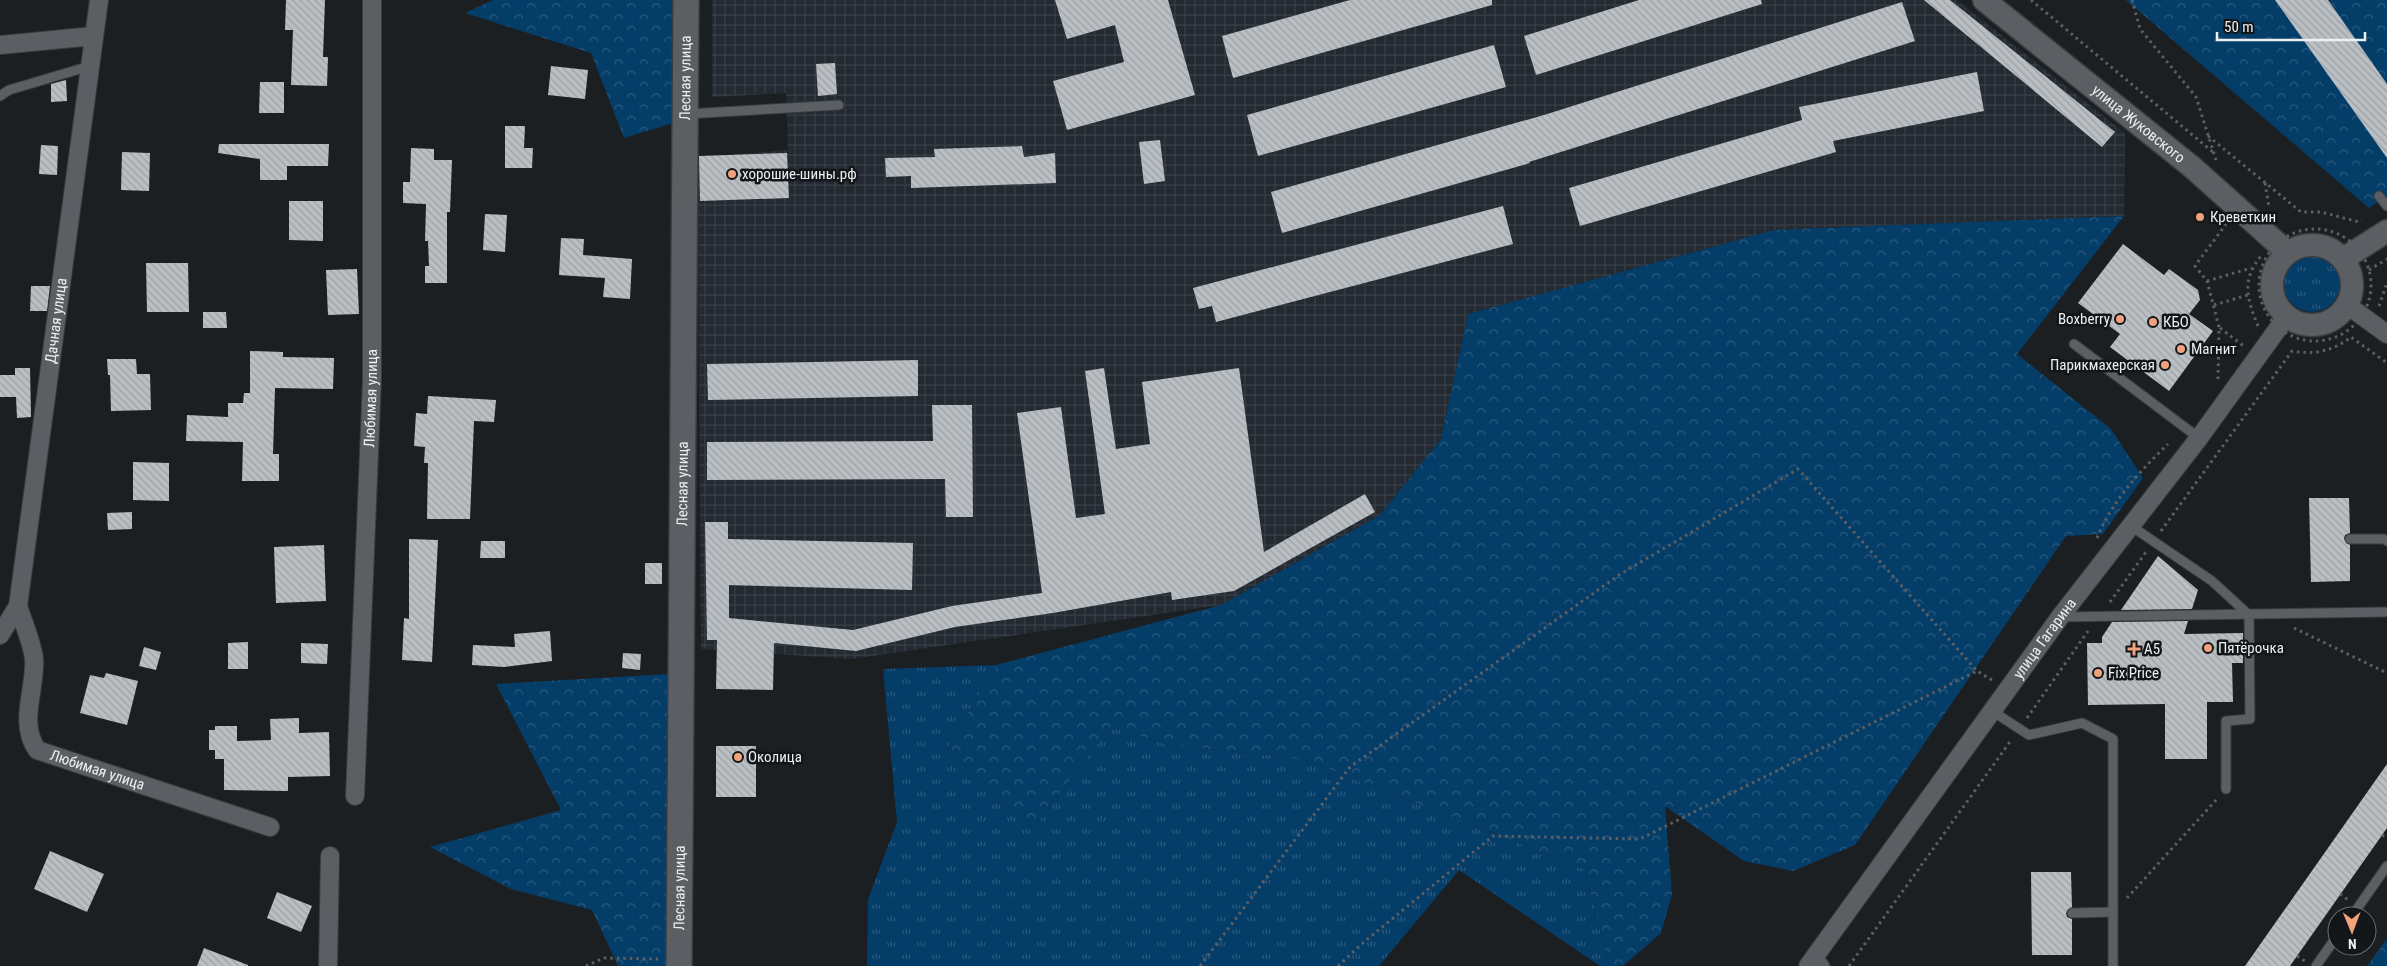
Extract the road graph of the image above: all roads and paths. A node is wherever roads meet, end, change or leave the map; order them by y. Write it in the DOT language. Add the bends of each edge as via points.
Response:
graph roads {
  1 [pos="99,0"];
  2 [pos="372,0"];
  3 [pos="686,0"];
  4 [pos="2031,0"];
  5 [pos="2132,0"];
  6 [pos="1986,1"];
  7 [pos="94,36"];
  8 [pos="0,45"];
  9 [pos="90,66"];
  10 [pos="0,96"];
  11 [pos="839,105"];
  12 [pos="686,114"];
  13 [pos="2208,136"];
  14 [pos="2214,153"];
  15 [pos="2219,167"];
  16 [pos="2379,196"];
  17 [pos="2387,206"];
  18 [pos="2359,222"];
  19 [pos="2227,223"];
  20 [pos="2387,231"];
  21 [pos="2282,247"];
  22 [pos="2351,254"];
  23 [pos="2387,259"];
  24 [pos="2369,270"];
  25 [pos="2208,281"];
  26 [pos="2248,295"];
  27 [pos="2214,305"];
  28 [pos="2354,311"];
  29 [pos="2283,322"];
  30 [pos="2219,327"];
  31 [pos="2259,328"];
  32 [pos="2387,334"];
  33 [pos="2250,341"];
  34 [pos="2074,344"];
  35 [pos="2387,363"];
  36 [pos="2218,386"];
  37 [pos="2193,433"];
  38 [pos="2131,526"];
  39 [pos="2350,539"];
  40 [pos="2387,541"];
  41 [pos="2154,542"];
  42 [pos="2094,544"];
  43 [pos="18,606"];
  44 [pos="2387,612"];
  45 [pos="2249,615"];
  46 [pos="2060,617"];
  47 [pos="2098,618"];
  48 [pos="2291,626"];
  49 [pos="0,635"];
  50 [pos="1977,671"];
  51 [pos="2387,673"];
  52 [pos="2006,690"];
  53 [pos="1992,711"];
  54 [pos="2020,729"];
  55 [pos="2226,789"];
  56 [pos="355,796"];
  57 [pos="270,827"];
  58 [pos="2382,835"];
  59 [pos="2387,838"];
  60 [pos="330,856"];
  61 [pos="2387,866"];
  62 [pos="2359,906"];
  63 [pos="2113,912"];
  64 [pos="2072,913"];
  65 [pos="2327,950"];
  66 [pos="1816,962"];
  67 [pos="679,963"];
  68 [pos="328,966"];
  69 [pos="586,966"];
  70 [pos="1200,966"];
  71 [pos="1338,966"];
  72 [pos="1850,966"];
  73 [pos="2113,966"];
  74 [pos="2316,966"];
  1 -- 7 [label="street, Дачная улица"];
  2 -- 56 [label="street, Любимая улица" via="372,379"];
  3 -- 12 [label="main road, Лесная улица"];
  4 -- 14 [label="path"];
  5 -- 13 [label="path" via="2140,29 2196,96"];
  6 -- 21 [label="street, улица Жуковского" via="2192,167"];
  7 -- 8 [label="street"];
  7 -- 9 [label="street, Дачная улица"];
  9 -- 10 [label="lane" via="10,90"];
  9 -- 43 [label="street, Дачная улица"];
  11 -- 12 [label="lane"];
  12 -- 67 [label="main road, Лесная улица"];
  13 -- 14 [label="path"];
  13 -- 18 [label="path" via="2301,212 2321,212"];
  14 -- 15 [label="path"];
  16 -- 17 [label="lane"];
  19 -- 25 [label="path" via="2195,266"];
  20 -- 22 [label="street"];
  21 -- 22 [label="street" via="2310,244"];
  21 -- 22 [label="path" via="2293,232 2310,229 2346,237"];
  21 -- 29 [label="street" via="2272,285"];
  21 -- 29 [label="path" via="2267,254 2260,269 2258,285 2268,316"];
  22 -- 24 [label="path"];
  22 -- 28 [label="street"];
  23 -- 24 [label="path"];
  24 -- 28 [label="path" via="2372,286 2369,301"];
  25 -- 26 [label="path" via="2251,268"];
  25 -- 27 [label="path"];
  26 -- 27 [label="path"];
  26 -- 31 [label="path"];
  27 -- 30 [label="path"];
  28 -- 29 [label="street" via="2312,325"];
  28 -- 29 [label="path" via="2349,330 2332,339 2295,338"];
  28 -- 32 [label="street"];
  29 -- 37 [label="street, улица Гагарина"];
  30 -- 33 [label="path" via="2245,347"];
  30 -- 36 [label="path"];
  34 -- 37 [label="lane"];
  35 -- 41 [label="path" via="2352,337 2323,352 2292,352"];
  37 -- 38 [label="street, улица Гагарина"];
  37 -- 42 [label="path" via="2145,466 2106,517"];
  38 -- 41 [label="lane"];
  38 -- 46 [label="street, улица Гагарина"];
  39 -- 40 [label="lane"];
  41 -- 45 [label="lane" via="2212,581"];
  41 -- 47 [label="path"];
  43 -- 49 [label="street, Дачная улица"];
  43 -- 57 [label="street, Любимая улица" via="34,658 28,717 29,738 37,750"];
  44 -- 45 [label="lane"];
  45 -- 47 [label="lane"];
  45 -- 55 [label="lane" via="2250,719 2226,721"];
  46 -- 47 [label="lane"];
  46 -- 52 [label="street, улица Гагарина"];
  47 -- 54 [label="path"];
  48 -- 51 [label="path"];
  50 -- 52 [label="path"];
  50 -- 70 [label="path" via="1798,470 1619,575 1350,767"];
  50 -- 71 [label="path" via="1640,840 1493,836"];
  52 -- 53 [label="street, улица Гагарина"];
  53 -- 54 [label="lane"];
  53 -- 66 [label="street, улица Гагарина"];
  54 -- 63 [label="lane" via="2029,735 2082,723 2113,739"];
  54 -- 72 [label="path"];
  55 -- 63 [label="path"];
  58 -- 59 [label="path"];
  60 -- 68 [label="street"];
  61 -- 62 [label="lane"];
  63 -- 64 [label="lane"];
  63 -- 73 [label="lane"];
  65 -- 74 [label="lane"];
  67 -- 69 [label="path" via="604,958"];
}
